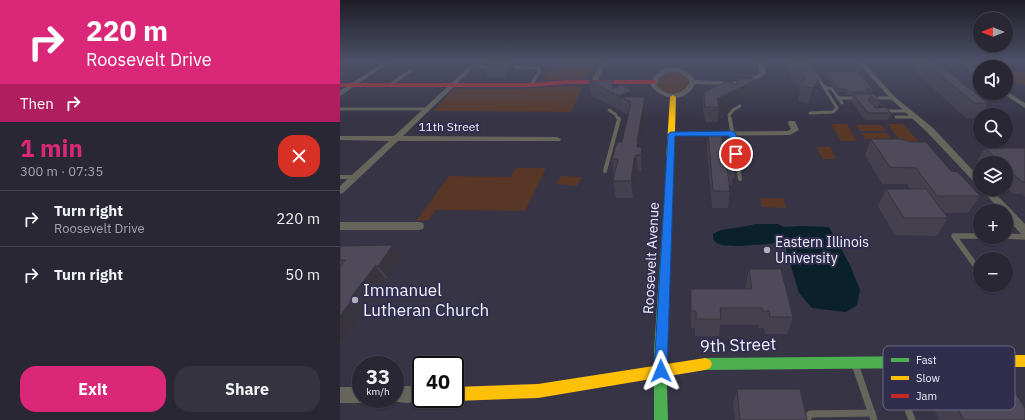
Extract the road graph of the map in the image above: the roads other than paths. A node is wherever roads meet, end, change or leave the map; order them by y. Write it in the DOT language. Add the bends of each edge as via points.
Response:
graph roads {
  1 [pos="358,82"];
  2 [pos="396,82"];
  3 [pos="456,82"];
  4 [pos="533,82"];
  5 [pos="594,82"];
  6 [pos="654,82"];
  7 [pos="693,82"];
  8 [pos="744,82"];
  9 [pos="821,82"];
  10 [pos="879,82"];
  11 [pos="353,85"];
  12 [pos="531,85"];
  13 [pos="340,86"];
  14 [pos="390,86"];
  15 [pos="452,86"];
  16 [pos="824,87"];
  17 [pos="340,94"];
  18 [pos="673,97"];
  19 [pos="838,98"];
  20 [pos="894,98"];
  21 [pos="1013,98"];
  22 [pos="842,103"];
  23 [pos="1024,105"];
  24 [pos="740,106"];
  25 [pos="340,109"];
  26 [pos="428,109"];
  27 [pos="609,110"];
  28 [pos="881,111"];
  29 [pos="908,111"];
  30 [pos="810,113"];
  31 [pos="896,117"];
  32 [pos="915,117"];
  33 [pos="792,123"];
  34 [pos="671,134"];
  35 [pos="732,134"];
  36 [pos="340,138"];
  37 [pos="398,138"];
  38 [pos="557,139"];
  39 [pos="606,171"];
  40 [pos="973,175"];
  41 [pos="340,177"];
  42 [pos="355,177"];
  43 [pos="740,179"];
  44 [pos="340,191"];
  45 [pos="992,196"];
  46 [pos="340,226"];
  47 [pos="419,226"];
  48 [pos="1025,231"];
  49 [pos="973,236"];
  50 [pos="1013,236"];
  51 [pos="1025,237"];
  52 [pos="973,262"];
  53 [pos="854,362"];
  54 [pos="883,362"];
  55 [pos="661,371"];
  56 [pos="352,394"];
  57 [pos="464,394"];
  58 [pos="340,395"];
  59 [pos="908,410"];
  60 [pos="873,416"];
  61 [pos="661,420"];
  62 [pos="807,420"];
  63 [pos="912,420"];
  1 -- 11 [label="street"];
  2 -- 14 [label="lane"];
  3 -- 15 [label="street"];
  4 -- 12 [label="lane"];
  5 -- 6 [label="street"];
  5 -- 12 [label="street"];
  6 -- 18 [label="street" via="654,86 661,94"];
  7 -- 8 [label="street"];
  7 -- 18 [label="street" via="687,92"];
  9 -- 16 [label="lane"];
  10 -- 20 [label="street"];
  11 -- 13 [label="street"];
  11 -- 14 [label="street"];
  11 -- 17 [label="street"];
  12 -- 15 [label="street"];
  14 -- 15 [label="street"];
  15 -- 26 [label="street"];
  16 -- 19 [label="lane" via="832,89"];
  16 -- 30 [label="lane" via="837,108 833,112"];
  18 -- 34 [label="street, Roosevelt Avenue"];
  19 -- 20 [label="lane"];
  19 -- 22 [label="lane"];
  20 -- 29 [label="street"];
  21 -- 23 [label="street"];
  24 -- 35 [label="lane" via="729,115"];
  25 -- 26 [label="lane"];
  26 -- 37 [label="street"];
  27 -- 39 [label="lane" via="616,114 618,119"];
  28 -- 29 [label="lane"];
  29 -- 32 [label="street"];
  31 -- 32 [label="lane"];
  32 -- 40 [label="street"];
  33 -- 35 [label="street" via="795,130 790,133"];
  34 -- 35 [label="street"];
  34 -- 55 [label="street, Roosevelt Avenue"];
  35 -- 43 [label="lane"];
  36 -- 37 [label="street, 11th Street"];
  37 -- 38 [label="street, 11th Street"];
  37 -- 42 [label="street"];
  41 -- 42 [label="lane"];
  42 -- 44 [label="street"];
  45 -- 48 [label="street"];
  46 -- 47 [label="street"];
  49 -- 52 [label="lane" via="954,236"];
  50 -- 51 [label="lane"];
  53 -- 54 [label="street, 9th Street"];
  53 -- 55 [label="street, 9th Street" via="729,362"];
  53 -- 60 [label="lane"];
  55 -- 57 [label="street, 9th Street" via="538,391"];
  55 -- 61 [label="street, Roosevelt Avenue"];
  56 -- 58 [label="street"];
  59 -- 63 [label="lane"];
  60 -- 62 [label="lane" via="810,414"];
}
